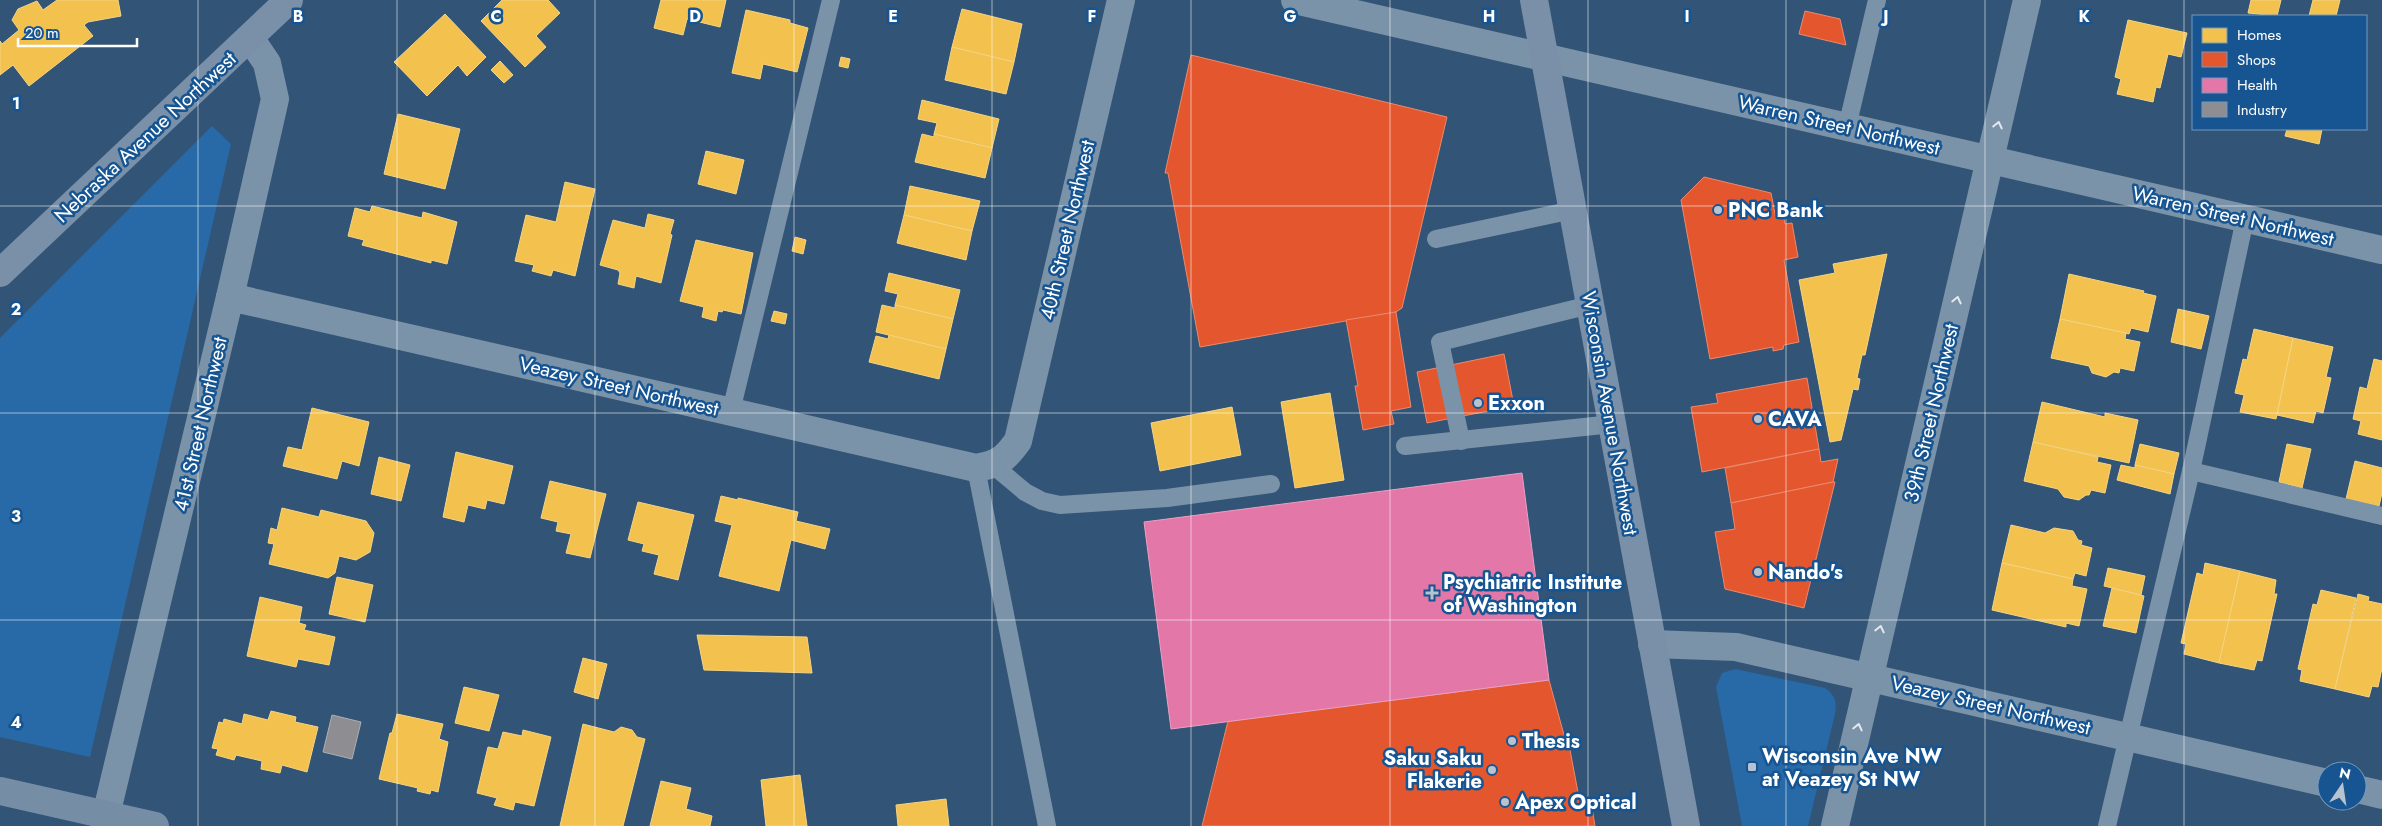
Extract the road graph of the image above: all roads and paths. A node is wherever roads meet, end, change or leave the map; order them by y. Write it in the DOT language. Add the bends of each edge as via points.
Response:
graph roads {
  1 [pos="289,0"];
  2 [pos="831,0"];
  3 [pos="1121,0"];
  4 [pos="1295,0"];
  5 [pos="1534,0"];
  6 [pos="1877,0"];
  7 [pos="2026,0"];
  8 [pos="250,38"];
  9 [pos="1544,57"];
  10 [pos="1847,127"];
  11 [pos="1990,160"];
  12 [pos="1572,210"];
  13 [pos="2245,219"];
  14 [pos="1436,239"];
  15 [pos="2382,250"];
  16 [pos="0,273"];
  17 [pos="230,297"];
  18 [pos="1590,305"];
  19 [pos="730,411"];
  20 [pos="1612,424"];
  21 [pos="1461,440"];
  22 [pos="1405,446"];
  23 [pos="992,463"];
  24 [pos="2191,471"];
  25 [pos="1272,484"];
  26 [pos="2382,516"];
  27 [pos="1652,644"];
  28 [pos="1869,676"];
  29 [pos="2128,737"];
  30 [pos="2317,780"];
  31 [pos="0,791"];
  32 [pos="2367,792"];
  33 [pos="2382,795"];
  34 [pos="106,815"];
  35 [pos="154,826"];
  36 [pos="1047,826"];
  37 [pos="1686,826"];
  38 [pos="1835,826"];
  39 [pos="2107,826"];
  1 -- 8 [label="main road, Nebraska Avenue Northwest"];
  2 -- 19 [label="lane"];
  3 -- 23 [label="street, 40th Street Northwest" via="1018,441"];
  4 -- 9 [label="street, Warren Street Northwest"];
  5 -- 9 [label="main road, Wisconsin Avenue Northwest"];
  6 -- 10 [label="lane"];
  11 -- 7 [label="street, 39th Street Northwest, one-way"];
  8 -- 16 [label="main road, Nebraska Avenue Northwest"];
  8 -- 17 [label="street, 41st Street Northwest" via="267,63 275,99"];
  9 -- 10 [label="street, Warren Street Northwest"];
  9 -- 12 [label="main road, Wisconsin Avenue Northwest"];
  10 -- 11 [label="street, Warren Street Northwest"];
  11 -- 13 [label="street, Warren Street Northwest"];
  28 -- 11 [label="street, 39th Street Northwest, one-way"];
  12 -- 14 [label="lane"];
  12 -- 18 [label="main road, Wisconsin Avenue Northwest"];
  13 -- 15 [label="street, Warren Street Northwest"];
  13 -- 24 [label="lane"];
  17 -- 19 [label="street, Veazey Street Northwest"];
  17 -- 34 [label="street, 41st Street Northwest"];
  18 -- 20 [label="main road, Wisconsin Avenue Northwest"];
  18 -- 21 [label="lane" via="1440,342"];
  19 -- 23 [label="street, Veazey Street Northwest"];
  20 -- 21 [label="lane"];
  20 -- 27 [label="main road, Wisconsin Avenue Northwest"];
  21 -- 22 [label="lane"];
  23 -- 25 [label="lane" via="1025,492 1042,501 1060,505 1167,498"];
  23 -- 36 [label="lane"];
  24 -- 26 [label="lane"];
  24 -- 29 [label="lane"];
  27 -- 28 [label="street, Veazey Street Northwest" via="1736,647"];
  27 -- 37 [label="main road, Wisconsin Avenue Northwest"];
  28 -- 29 [label="street, Veazey Street Northwest"];
  38 -- 28 [label="street, 39th Street Northwest, one-way"];
  29 -- 30 [label="street, Veazey Street Northwest"];
  29 -- 39 [label="lane"];
  31 -- 34 [label="main road"];
  32 -- 33 [label="street"];
  34 -- 35 [label="main road"];
}
